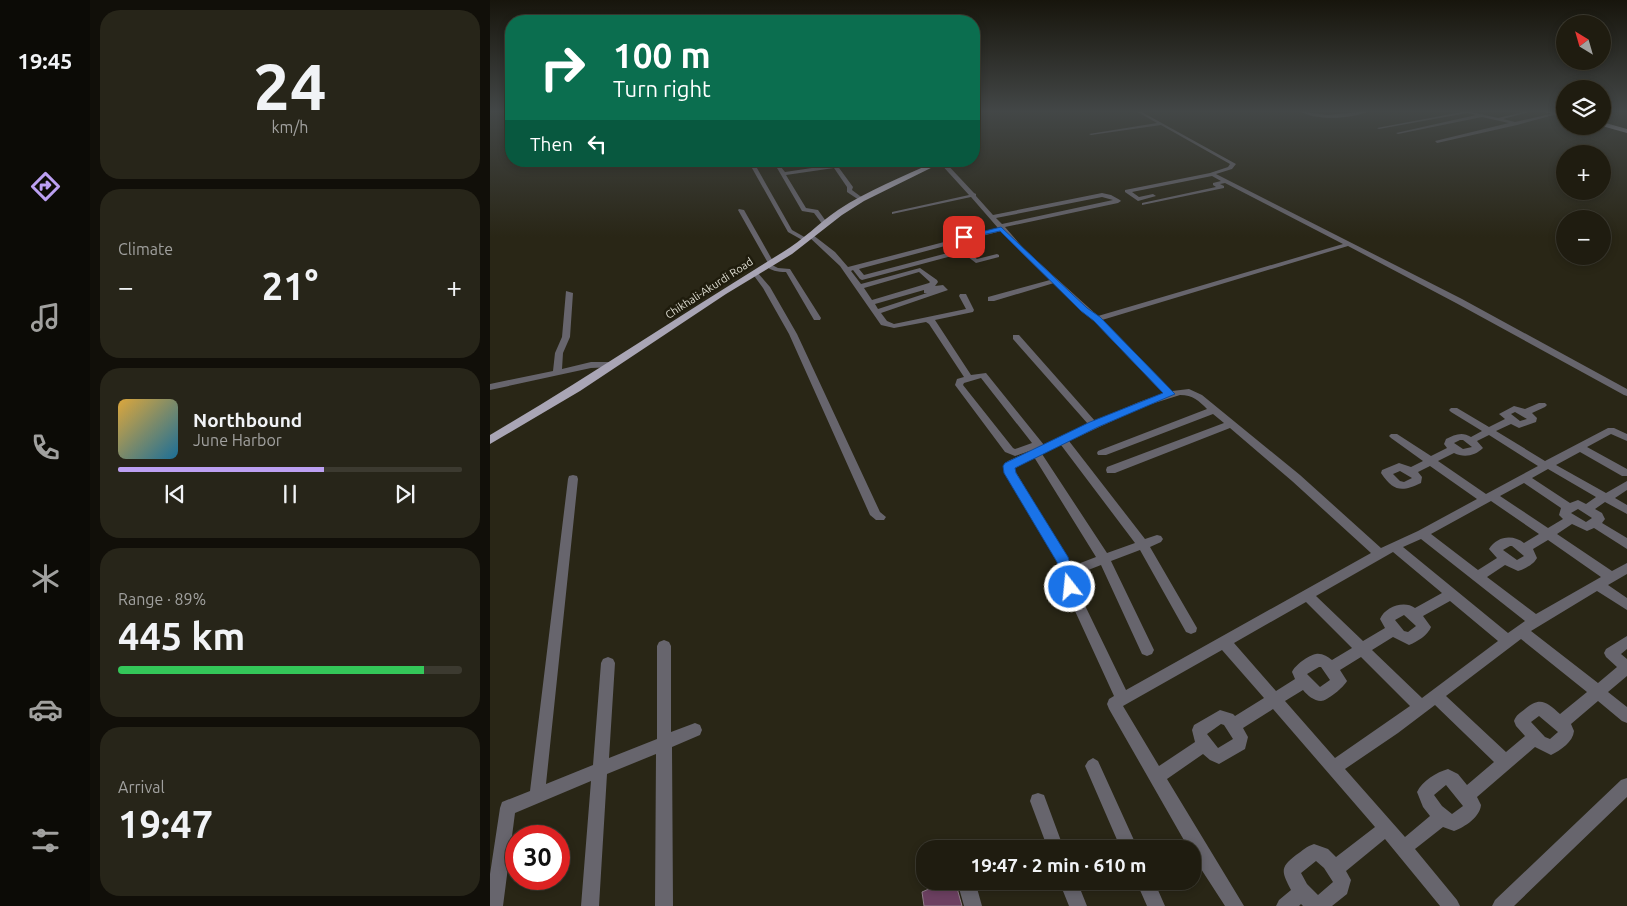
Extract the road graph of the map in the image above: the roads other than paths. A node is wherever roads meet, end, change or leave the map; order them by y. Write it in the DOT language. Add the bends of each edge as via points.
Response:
graph roads {
  1 [pos="1214,153"];
  2 [pos="753,167"];
  3 [pos="779,167"];
  4 [pos="818,167"];
  5 [pos="835,167"];
  6 [pos="931,167"];
  7 [pos="947,167"];
  8 [pos="783,174"];
  9 [pos="1213,174"];
  10 [pos="1227,185"];
  11 [pos="974,195"];
  12 [pos="863,198"];
  13 [pos="1144,204"];
  14 [pos="740,210"];
  15 [pos="894,213"];
  16 [pos="992,217"];
  17 [pos="825,224"];
  18 [pos="1001,228"];
  19 [pos="808,238"];
  20 [pos="953,240"];
  21 [pos="1349,244"];
  22 [pos="924,248"];
  23 [pos="964,251"];
  24 [pos="997,256"];
  25 [pos="936,258"];
  26 [pos="769,264"];
  27 [pos="854,267"];
  28 [pos="845,270"];
  29 [pos="755,273"];
  30 [pos="1054,281"];
  31 [pos="859,287"];
  32 [pos="569,293"];
  33 [pos="963,296"];
  34 [pos="991,299"];
  35 [pos="874,307"];
  36 [pos="817,318"];
  37 [pos="1097,319"];
  38 [pos="927,320"];
  39 [pos="1016,337"];
  40 [pos="612,365"];
  41 [pos="557,373"];
  42 [pos="969,378"];
  43 [pos="490,387"];
  44 [pos="1627,393"];
  45 [pos="1170,394"];
  46 [pos="1542,405"];
  47 [pos="1214,410"];
  48 [pos="1454,410"];
  49 [pos="1231,424"];
  50 [pos="1094,425"];
  51 [pos="1489,431"];
  52 [pos="1394,436"];
  53 [pos="1627,438"];
  54 [pos="490,440"];
  55 [pos="1063,440"];
  56 [pos="1579,447"];
  57 [pos="1039,448"];
  58 [pos="1102,454"];
  59 [pos="1430,461"];
  60 [pos="1546,465"];
  61 [pos="1111,470"];
  62 [pos="1410,472"];
  63 [pos="1523,477"];
  64 [pos="1627,478"];
  65 [pos="573,479"];
  66 [pos="1488,497"];
  67 [pos="1606,498"];
  68 [pos="1587,510"];
  69 [pos="1627,510"];
  70 [pos="1571,514"];
  71 [pos="880,517"];
  72 [pos="1594,523"];
  73 [pos="1422,534"];
  74 [pos="1548,534"];
  75 [pos="1157,538"];
  76 [pos="1142,544"];
  77 [pos="1627,544"];
  78 [pos="1394,546"];
  79 [pos="1524,549"];
  80 [pos="1380,554"];
  81 [pos="1104,558"];
  82 [pos="1505,559"];
  83 [pos="1627,568"];
  84 [pos="1067,573"];
  85 [pos="1478,577"];
  86 [pos="1611,577"];
  87 [pos="1598,585"];
  88 [pos="1451,594"];
  89 [pos="1307,595"];
  90 [pos="1627,605"];
  91 [pos="1414,615"];
  92 [pos="1535,621"];
  93 [pos="1191,628"];
  94 [pos="1394,629"];
  95 [pos="1522,632"];
  96 [pos="1224,642"];
  97 [pos="1509,642"];
  98 [pos="1627,642"];
  99 [pos="664,646"];
  100 [pos="1362,649"];
  101 [pos="1147,650"];
  102 [pos="608,663"];
  103 [pos="1331,668"];
  104 [pos="1627,668"];
  105 [pos="1305,681"];
  106 [pos="1597,691"];
  107 [pos="1436,696"];
  108 [pos="1123,699"];
  109 [pos="1274,699"];
  110 [pos="1421,707"];
  111 [pos="1627,716"];
  112 [pos="1560,724"];
  113 [pos="1232,726"];
  114 [pos="695,730"];
  115 [pos="1535,737"];
  116 [pos="664,742"];
  117 [pos="1205,744"];
  118 [pos="1506,762"];
  119 [pos="1093,766"];
  120 [pos="602,768"];
  121 [pos="1334,768"];
  122 [pos="1156,777"];
  123 [pos="1627,786"];
  124 [pos="537,795"];
  125 [pos="1467,795"];
  126 [pos="1038,801"];
  127 [pos="1442,817"];
  128 [pos="1386,828"];
  129 [pos="1053,840"];
  130 [pos="1126,840"];
  131 [pos="1404,848"];
  132 [pos="1334,869"];
  133 [pos="969,890"];
  134 [pos="1072,890"];
  135 [pos="1149,890"];
  136 [pos="1303,892"];
  137 [pos="494,906"];
  138 [pos="590,906"];
  139 [pos="664,906"];
  140 [pos="973,906"];
  141 [pos="1078,906"];
  142 [pos="1156,906"];
  143 [pos="1235,906"];
  144 [pos="1285,906"];
  145 [pos="1451,906"];
  146 [pos="1501,906"];
  1 -- 9 [label="street" via="1233,164"];
  2 -- 19 [label="street" via="790,231"];
  3 -- 8 [label="street"];
  4 -- 8 [label="street"];
  5 -- 12 [label="street" via="850,191"];
  6 -- 12 [label="main road, Chikhali-Akurdi Road"];
  7 -- 11 [label="street"];
  8 -- 17 [label="street" via="804,210 816,211"];
  9 -- 10 [label="street"];
  9 -- 10 [label="street" via="1127,191 1138,199 1215,184"];
  10 -- 13 [label="street"];
  10 -- 21 [label="street"];
  11 -- 15 [label="street"];
  11 -- 16 [label="street"];
  12 -- 17 [label="main road, Chikhali-Akurdi Road"];
  14 -- 26 [label="street"];
  16 -- 18 [label="street"];
  16 -- 18 [label="street" via="1102,195 1118,201"];
  17 -- 19 [label="main road, Chikhali-Akurdi Road"];
  18 -- 20 [label="street"];
  18 -- 30 [label="street"];
  19 -- 26 [label="main road, Chikhali-Akurdi Road"];
  19 -- 28 [label="street" via="827,246"];
  20 -- 22 [label="street"];
  20 -- 23 [label="street"];
  21 -- 37 [label="street"];
  21 -- 44 [label="street"];
  22 -- 25 [label="street"];
  22 -- 27 [label="street"];
  23 -- 24 [label="street" via="976,262"];
  23 -- 25 [label="street"];
  25 -- 27 [label="street" via="862,278"];
  26 -- 29 [label="main road, Chikhali-Akurdi Road"];
  26 -- 36 [label="street" via="777,270 788,270"];
  27 -- 28 [label="street"];
  28 -- 31 [label="street"];
  29 -- 40 [label="main road, Chikhali-Akurdi Road"];
  29 -- 71 [label="street" via="793,334 876,515"];
  30 -- 34 [label="street"];
  30 -- 37 [label="street"];
  31 -- 35 [label="street"];
  31 -- 35 [label="street" via="920,270 934,282"];
  32 -- 41 [label="street" via="566,337 559,353"];
  33 -- 38 [label="street" via="970,310"];
  35 -- 35 [label="street" via="938,287 944,290"];
  35 -- 38 [label="street" via="887,325"];
  37 -- 45 [label="street"];
  38 -- 42 [label="street" via="932,322"];
  39 -- 50 [label="street"];
  40 -- 41 [label="street" via="591,365"];
  40 -- 54 [label="main road, Chikhali-Akurdi Road"];
  41 -- 43 [label="street"];
  42 -- 57 [label="street" via="983,375"];
  42 -- 57 [label="street" via="960,381 959,385 1009,450 1015,453"];
  45 -- 47 [label="street" via="1190,392"];
  45 -- 50 [label="street"];
  46 -- 51 [label="street" via="1525,413 1533,420 1522,425 1511,420"];
  47 -- 49 [label="street"];
  47 -- 58 [label="street"];
  48 -- 51 [label="street"];
  49 -- 61 [label="street"];
  49 -- 80 [label="street"];
  50 -- 55 [label="street"];
  51 -- 59 [label="street" via="1470,441 1478,448 1466,454 1454,448"];
  51 -- 60 [label="street"];
  52 -- 59 [label="street"];
  53 -- 56 [label="street" via="1611,430"];
  55 -- 57 [label="street"];
  55 -- 76 [label="street"];
  56 -- 60 [label="street"];
  56 -- 64 [label="street"];
  57 -- 81 [label="street"];
  57 -- 84 [label="street" via="1008,468"];
  59 -- 62 [label="street"];
  59 -- 66 [label="street"];
  60 -- 63 [label="street"];
  60 -- 67 [label="street"];
  63 -- 66 [label="street"];
  63 -- 70 [label="street"];
  64 -- 67 [label="street"];
  65 -- 124 [label="street"];
  66 -- 73 [label="street"];
  66 -- 74 [label="street"];
  67 -- 68 [label="street"];
  67 -- 69 [label="street"];
  68 -- 70 [label="street" via="1578,504"];
  68 -- 72 [label="street" via="1599,518"];
  70 -- 72 [label="street" via="1584,526"];
  70 -- 74 [label="street"];
  72 -- 77 [label="street"];
  73 -- 78 [label="street"];
  73 -- 85 [label="street"];
  74 -- 79 [label="street"];
  74 -- 86 [label="street"];
  75 -- 76 [label="street"];
  76 -- 81 [label="street"];
  76 -- 93 [label="street"];
  78 -- 80 [label="street"];
  78 -- 88 [label="street"];
  79 -- 82 [label="street" via="1531,558 1518,566"];
  79 -- 82 [label="street" via="1508,541 1495,549"];
  80 -- 89 [label="street"];
  81 -- 84 [label="street"];
  81 -- 101 [label="street"];
  82 -- 85 [label="street"];
  83 -- 86 [label="street"];
  84 -- 108 [label="street" via="1070,587"];
  85 -- 92 [label="street"];
  86 -- 87 [label="street"];
  87 -- 90 [label="street"];
  87 -- 92 [label="street"];
  88 -- 91 [label="street"];
  88 -- 97 [label="street"];
  89 -- 96 [label="street"];
  89 -- 100 [label="street"];
  91 -- 94 [label="street" via="1402,609 1387,617 1387,622"];
  91 -- 94 [label="street" via="1424,629 1409,639"];
  92 -- 95 [label="street"];
  94 -- 100 [label="street"];
  95 -- 97 [label="street"];
  95 -- 106 [label="street"];
  96 -- 108 [label="street"];
  96 -- 109 [label="street"];
  97 -- 107 [label="street"];
  98 -- 104 [label="street" via="1611,653"];
  99 -- 116 [label="street"];
  100 -- 103 [label="street"];
  100 -- 110 [label="street"];
  102 -- 120 [label="street"];
  103 -- 105 [label="street" via="1317,660 1299,672"];
  103 -- 105 [label="street" via="1340,681 1321,694 1312,690"];
  104 -- 106 [label="street"];
  105 -- 109 [label="street"];
  106 -- 111 [label="street"];
  106 -- 112 [label="street"];
  107 -- 110 [label="street"];
  107 -- 118 [label="street"];
  108 -- 122 [label="street" via="1114,704"];
  109 -- 113 [label="street"];
  109 -- 121 [label="street"];
  110 -- 121 [label="street"];
  112 -- 115 [label="street" via="1566,728 1567,734 1551,747"];
  112 -- 115 [label="street" via="1545,710 1537,708 1521,721"];
  113 -- 117 [label="street" via="1224,717 1201,728 1199,734"];
  113 -- 117 [label="street" via="1241,737 1240,744 1215,756"];
  114 -- 116 [label="street"];
  115 -- 118 [label="street"];
  116 -- 120 [label="street"];
  116 -- 139 [label="street"];
  117 -- 122 [label="street"];
  118 -- 125 [label="street"];
  119 -- 130 [label="street"];
  120 -- 124 [label="street"];
  120 -- 138 [label="street"];
  121 -- 128 [label="street"];
  122 -- 143 [label="street"];
  123 -- 146 [label="street"];
  124 -- 137 [label="street" via="508,808"];
  125 -- 127 [label="street" via="1473,808 1454,823"];
  125 -- 127 [label="street" via="1448,777 1426,790 1426,798"];
  126 -- 129 [label="street"];
  127 -- 131 [label="street"];
  128 -- 131 [label="street"];
  128 -- 132 [label="street"];
  131 -- 145 [label="street"];
  132 -- 136 [label="street" via="1342,880 1341,888 1319,905"];
  132 -- 136 [label="street" via="1319,852 1294,866 1292,876"];
  133 -- 140 [label="street"];
  134 -- 141 [label="street"];
  135 -- 142 [label="street"];
  136 -- 144 [label="street"];
}
